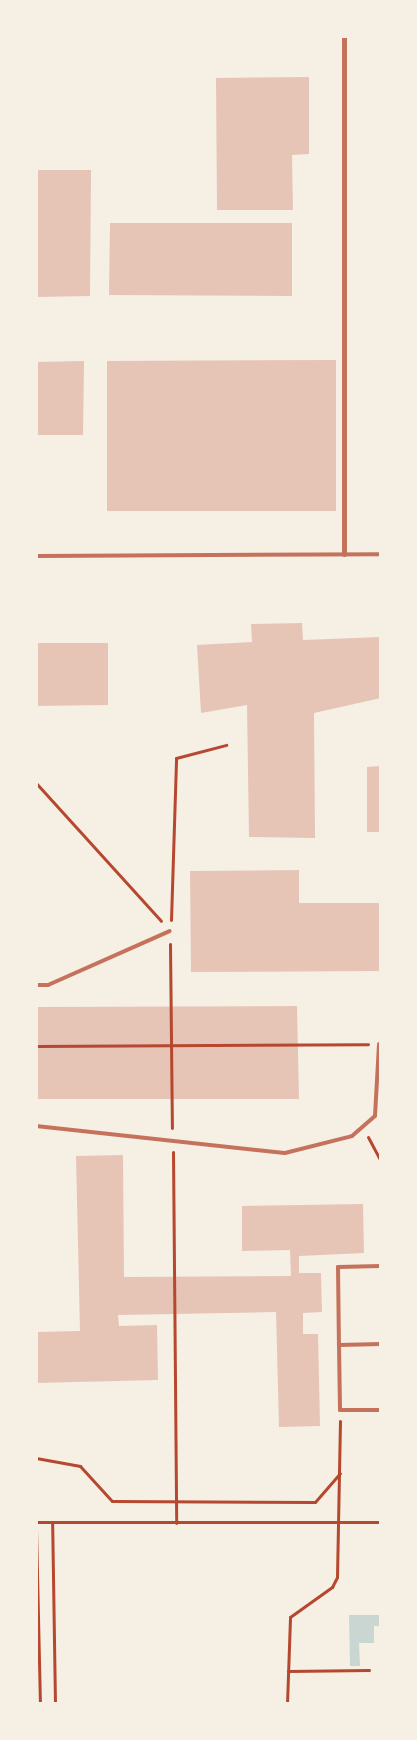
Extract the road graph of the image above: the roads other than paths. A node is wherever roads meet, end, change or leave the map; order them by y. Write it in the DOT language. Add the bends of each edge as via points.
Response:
graph roads {
  1 [pos="344,36"];
  2 [pos="344,554"];
  3 [pos="381,554"];
  4 [pos="36,556"];
  5 [pos="170,931"];
  6 [pos="36,985"];
  7 [pos="379,1044"];
  8 [pos="36,1126"];
  9 [pos="381,1266"];
  10 [pos="381,1344"];
  11 [pos="339,1345"];
  12 [pos="381,1410"];
  1 -- 2 [label="street"];
  2 -- 3 [label="lane"];
  2 -- 4 [label="lane"];
  5 -- 6 [label="lane" via="48,985"];
  7 -- 8 [label="lane" via="375,1116 352,1136 285,1153"];
  9 -- 11 [label="lane" via="338,1267"];
  10 -- 11 [label="lane"];
  11 -- 12 [label="lane" via="340,1410"];
}
